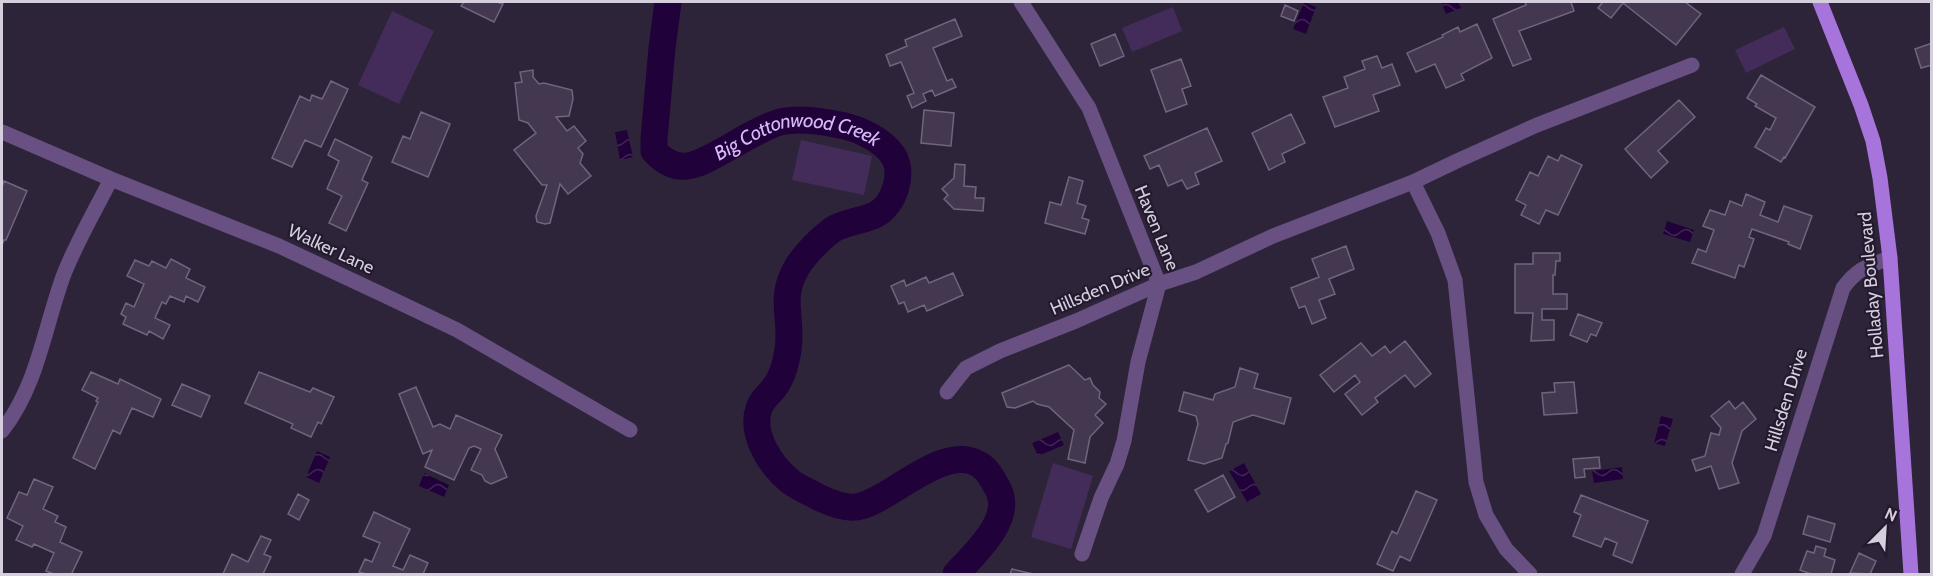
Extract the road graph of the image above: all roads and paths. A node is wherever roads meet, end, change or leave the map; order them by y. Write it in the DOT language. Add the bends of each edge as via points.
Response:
graph roads {
  1 [pos="1021,2"];
  2 [pos="1820,2"];
  3 [pos="1692,65"];
  4 [pos="2,132"];
  5 [pos="111,179"];
  6 [pos="1413,182"];
  7 [pos="1890,258"];
  8 [pos="1159,284"];
  9 [pos="946,392"];
  10 [pos="630,430"];
  11 [pos="2,431"];
  12 [pos="1082,554"];
  13 [pos="1530,574"];
  14 [pos="1742,574"];
  15 [pos="1911,574"];
  1 -- 8 [label="street, Haven Lane" via="1089,108"];
  2 -- 7 [label="main road, Holladay Boulevard" via="1873,141"];
  3 -- 6 [label="street, Hillsden Drive" via="1537,125"];
  4 -- 5 [label="street, Walker Lane"];
  5 -- 10 [label="street, Walker Lane" via="279,246 392,298 457,330"];
  5 -- 11 [label="street" via="67,268 32,380"];
  6 -- 8 [label="street, Hillsden Drive"];
  6 -- 13 [label="street" via="1455,280 1476,482 1486,515 1506,549"];
  7 -- 14 [label="street, Hillsden Drive" via="1853,275 1843,288 1764,536"];
  7 -- 15 [label="main road, Holladay Boulevard"];
  8 -- 9 [label="street, Hillsden Drive" via="983,359 966,368"];
  8 -- 12 [label="street, Haven Lane" via="1138,362 1124,441"];
}
